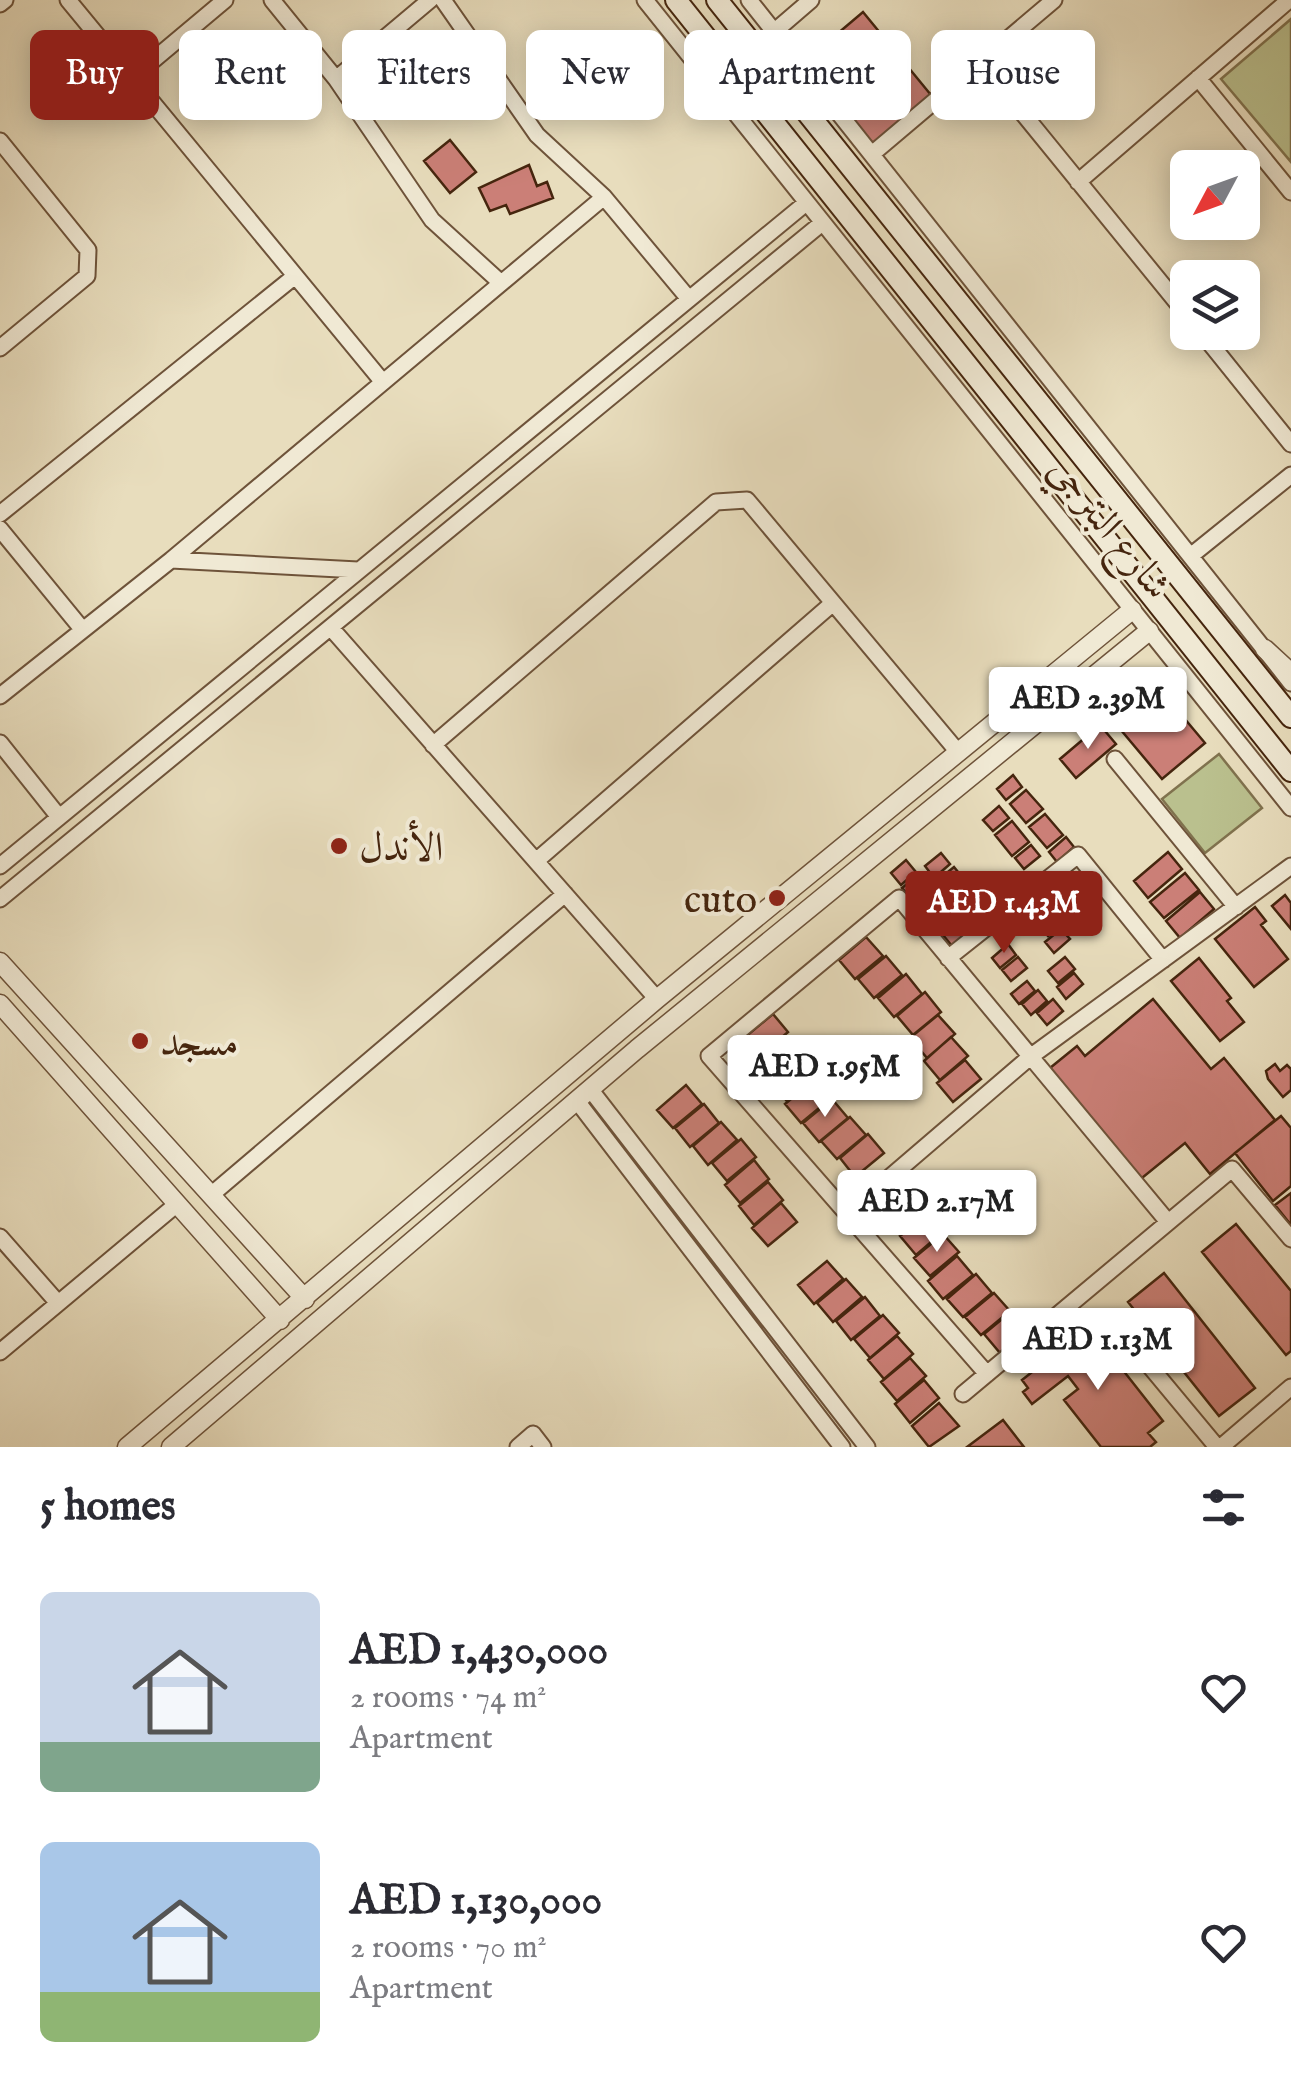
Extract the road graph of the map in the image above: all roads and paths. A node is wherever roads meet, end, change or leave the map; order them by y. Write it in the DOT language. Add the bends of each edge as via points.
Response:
graph roads {
  1 [pos="68,0"];
  2 [pos="225,0"];
  3 [pos="272,0"];
  4 [pos="430,0"];
  5 [pos="443,0"];
  6 [pos="645,0"];
  7 [pos="676,0"];
  8 [pos="717,0"];
  9 [pos="750,0"];
  10 [pos="811,0"];
  11 [pos="1054,0"];
  12 [pos="1289,0"];
  13 [pos="93,30"];
  14 [pos="775,30"];
  15 [pos="1019,30"];
  16 [pos="159,55"];
  17 [pos="1198,78"];
  18 [pos="336,79"];
  19 [pos="931,104"];
  20 [pos="159,111"];
  21 [pos="845,120"];
  22 [pos="1028,120"];
  23 [pos="0,142"];
  24 [pos="872,154"];
  25 [pos="1078,182"];
  26 [pos="905,192"];
  27 [pos="1291,192"];
  28 [pos="604,197"];
  29 [pos="806,203"];
  30 [pos="885,208"];
  31 [pos="822,223"];
  32 [pos="295,276"];
  33 [pos="500,282"];
  34 [pos="1170,294"];
  35 [pos="688,299"];
  36 [pos="940,332"];
  37 [pos="913,337"];
  38 [pos="0,348"];
  39 [pos="1215,350"];
  40 [pos="382,381"];
  41 [pos="1291,444"];
  42 [pos="1077,447"];
  43 [pos="1049,468"];
  44 [pos="1291,474"];
  45 [pos="1120,501"];
  46 [pos="1154,504"];
  47 [pos="0,514"];
  48 [pos="0,530"];
  49 [pos="1193,554"];
  50 [pos="171,560"];
  51 [pos="358,570"];
  52 [pos="833,603"];
  53 [pos="1132,610"];
  54 [pos="82,628"];
  55 [pos="332,628"];
  56 [pos="1149,632"];
  57 [pos="1265,649"];
  58 [pos="1291,673"];
  59 [pos="1291,683"];
  60 [pos="0,696"];
  61 [pos="1291,717"];
  62 [pos="0,743"];
  63 [pos="434,744"];
  64 [pos="958,752"];
  65 [pos="1115,759"];
  66 [pos="1291,771"];
  67 [pos="1291,808"];
  68 [pos="59,817"];
  69 [pos="536,861"];
  70 [pos="0,866"];
  71 [pos="1291,866"];
  72 [pos="565,894"];
  73 [pos="0,899"];
  74 [pos="1236,908"];
  75 [pos="948,958"];
  76 [pos="1164,960"];
  77 [pos="0,962"];
  78 [pos="656,999"];
  79 [pos="0,1004"];
  80 [pos="1030,1056"];
  81 [pos="561,1081"];
  82 [pos="584,1095"];
  83 [pos="211,1195"];
  84 [pos="177,1204"];
  85 [pos="847,1214"];
  86 [pos="1168,1222"];
  87 [pos="0,1237"];
  88 [pos="1291,1239"];
  89 [pos="305,1299"];
  90 [pos="58,1303"];
  91 [pos="280,1320"];
  92 [pos="1133,1346"];
  93 [pos="0,1352"];
  94 [pos="987,1374"];
  95 [pos="1291,1387"];
  96 [pos="963,1394"];
  97 [pos="127,1447"];
  98 [pos="171,1447"];
  99 [pos="518,1447"];
  100 [pos="543,1447"];
  101 [pos="842,1447"];
  102 [pos="867,1447"];
  103 [pos="1219,1447"];
  1 -- 13 [label="street"];
  2 -- 16 [label="street"];
  3 -- 18 [label="street"];
  4 -- 18 [label="street"];
  5 -- 28 [label="street" via="536,135"];
  6 -- 29 [label="street, شارع البترجي"];
  7 -- 36 [label="main road, شارع البترجي"];
  8 -- 30 [label="main road, شارع البترجي"];
  9 -- 14 [label="street, شارع البترجي"];
  10 -- 14 [label="street"];
  11 -- 15 [label="street"];
  12 -- 17 [label="street"];
  17 -- 25 [label="street"];
  17 -- 27 [label="street"];
  18 -- 33 [label="street" via="432,220"];
  19 -- 24 [label="street"];
  20 -- 32 [label="street"];
  21 -- 24 [label="street, شارع البترجي"];
  22 -- 25 [label="street"];
  23 -- 38 [label="street" via="88,250 87,276"];
  24 -- 26 [label="street, شارع البترجي"];
  25 -- 34 [label="street"];
  26 -- 30 [label="street"];
  26 -- 46 [label="street, شارع البترجي"];
  28 -- 33 [label="street"];
  28 -- 35 [label="street"];
  29 -- 31 [label="street, شارع البترجي"];
  29 -- 35 [label="street"];
  30 -- 42 [label="main road, شارع البترجي"];
  31 -- 37 [label="street, شارع البترجي"];
  31 -- 55 [label="street"];
  32 -- 40 [label="street"];
  32 -- 47 [label="street"];
  33 -- 40 [label="street"];
  35 -- 51 [label="street"];
  36 -- 37 [label="street"];
  36 -- 43 [label="main road, شارع البترجي"];
  37 -- 53 [label="street, شارع البترجي"];
  39 -- 41 [label="street"];
  40 -- 50 [label="street"];
  42 -- 43 [label="main road"];
  42 -- 45 [label="main road, شارع البترجي"];
  43 -- 66 [label="main road, شارع البترجي"];
  44 -- 49 [label="street"];
  45 -- 46 [label="street, شارع البترجي"];
  45 -- 61 [label="main road, شارع البترجي"];
  46 -- 49 [label="street, شارع البترجي"];
  48 -- 54 [label="street"];
  49 -- 57 [label="street, شارع البترجي"];
  50 -- 51 [label="street"];
  50 -- 54 [label="street"];
  51 -- 68 [label="street"];
  52 -- 63 [label="street" via="747,500 716,502"];
  52 -- 64 [label="street"];
  52 -- 69 [label="street"];
  53 -- 56 [label="street, شارع البترجي"];
  53 -- 64 [label="street"];
  54 -- 60 [label="street"];
  55 -- 63 [label="street"];
  55 -- 73 [label="street"];
  56 -- 67 [label="street, شارع البترجي"];
  56 -- 82 [label="street"];
  57 -- 58 [label="street"];
  57 -- 59 [label="street, شارع البترجي"];
  62 -- 68 [label="street"];
  63 -- 69 [label="street"];
  64 -- 78 [label="street"];
  65 -- 74 [label="street"];
  68 -- 70 [label="street"];
  69 -- 72 [label="street"];
  71 -- 74 [label="street"];
  72 -- 78 [label="street"];
  72 -- 83 [label="street"];
  74 -- 76 [label="street"];
  75 -- 76 [label="street" via="1078,855"];
  75 -- 80 [label="street"];
  75 -- 85 [label="street" via="899,898 709,1056"];
  76 -- 80 [label="street"];
  77 -- 83 [label="street"];
  78 -- 81 [label="street"];
  79 -- 84 [label="street"];
  80 -- 85 [label="street"];
  80 -- 86 [label="street"];
  81 -- 82 [label="street"];
  81 -- 89 [label="street"];
  82 -- 98 [label="street"];
  82 -- 101 [label="street"];
  82 -- 102 [label="street"];
  83 -- 89 [label="street"];
  84 -- 90 [label="street"];
  84 -- 91 [label="street"];
  85 -- 94 [label="street"];
  86 -- 88 [label="street" via="1232,1169"];
  86 -- 94 [label="street"];
  87 -- 90 [label="street"];
  89 -- 91 [label="street"];
  90 -- 93 [label="street"];
  91 -- 97 [label="street"];
  92 -- 103 [label="street"];
  94 -- 96 [label="street"];
  95 -- 103 [label="street"];
  99 -- 100 [label="street" via="533,1434"];
}
